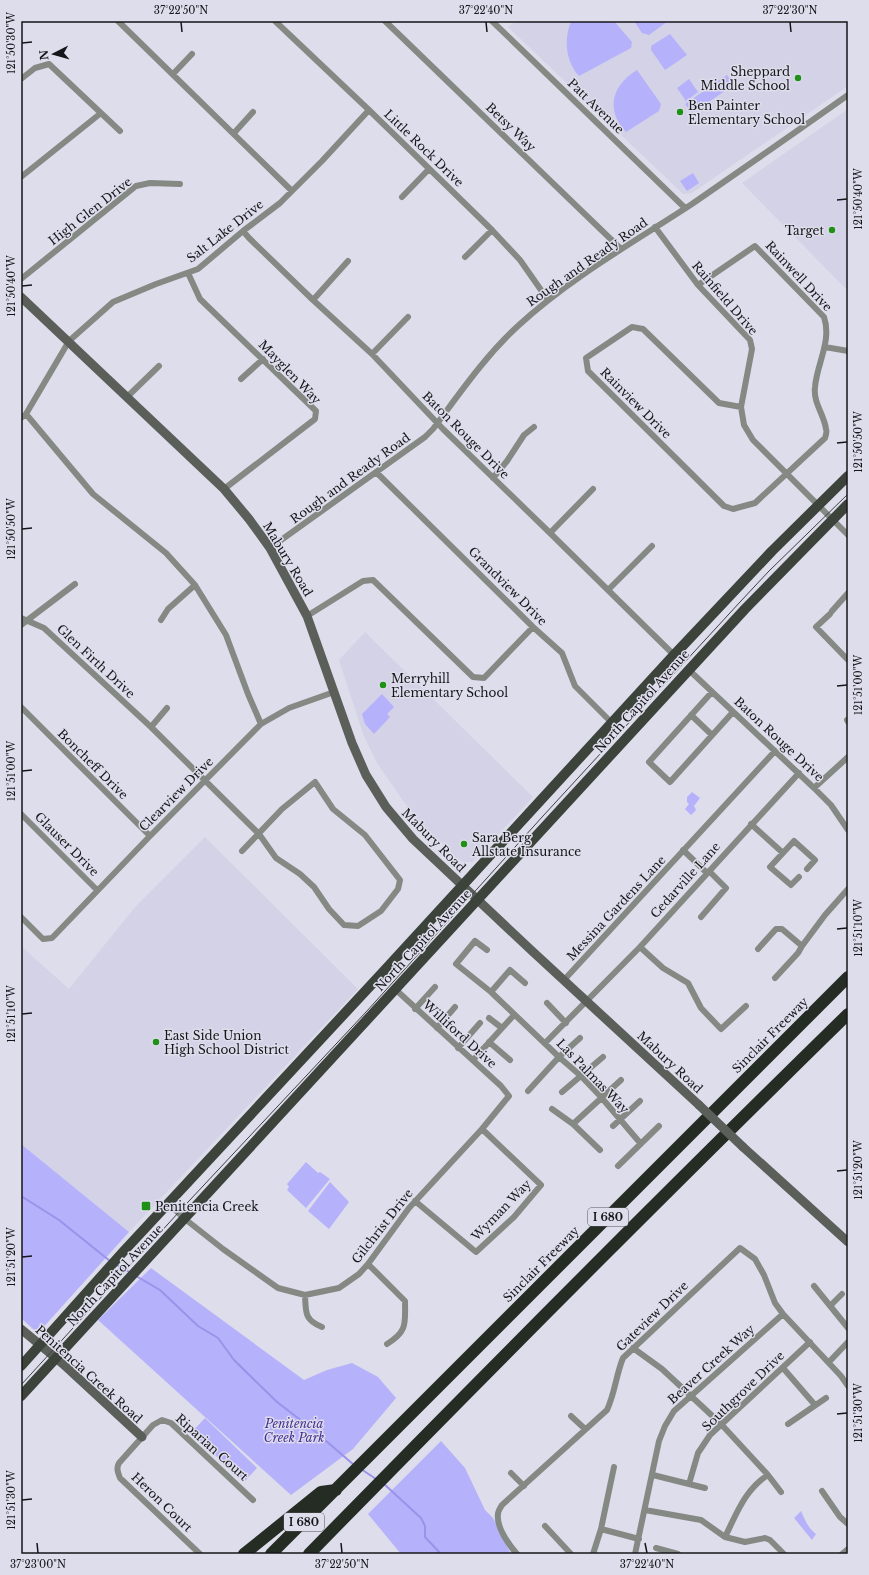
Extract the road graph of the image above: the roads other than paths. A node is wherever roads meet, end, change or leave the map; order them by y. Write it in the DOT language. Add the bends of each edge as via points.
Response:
graph roads {
  1 [pos="118,21"];
  2 [pos="275,21"];
  3 [pos="385,21"];
  4 [pos="492,21"];
  5 [pos="192,54"];
  6 [pos="173,74"];
  7 [pos="21,79"];
  8 [pos="848,95"];
  9 [pos="369,110"];
  10 [pos="253,112"];
  11 [pos="101,113"];
  12 [pos="120,131"];
  13 [pos="234,133"];
  14 [pos="429,169"];
  15 [pos="21,177"];
  16 [pos="180,184"];
  17 [pos="292,191"];
  18 [pos="402,197"];
  19 [pos="685,208"];
  20 [pos="655,227"];
  21 [pos="492,230"];
  22 [pos="243,231"];
  23 [pos="621,249"];
  24 [pos="465,257"];
  25 [pos="348,261"];
  26 [pos="188,273"];
  27 [pos="21,279"];
  28 [pos="698,285"];
  29 [pos="21,297"];
  30 [pos="313,300"];
  31 [pos="548,300"];
  32 [pos="408,318"];
  33 [pos="69,341"];
  34 [pos="825,347"];
  35 [pos="848,351"];
  36 [pos="372,354"];
  37 [pos="263,359"];
  38 [pos="159,366"];
  39 [pos="241,379"];
  40 [pos="127,397"];
  41 [pos="741,407"];
  42 [pos="24,416"];
  43 [pos="438,423"];
  44 [pos="534,427"];
  45 [pos="377,473"];
  46 [pos="787,474"];
  47 [pos="848,476"];
  48 [pos="493,478"];
  49 [pos="593,488"];
  50 [pos="224,489"];
  51 [pos="848,504"];
  52 [pos="818,505"];
  53 [pos="733,509"];
  54 [pos="832,519"];
  55 [pos="550,532"];
  56 [pos="848,535"];
  57 [pos="652,546"];
  58 [pos="270,548"];
  59 [pos="76,584"];
  60 [pos="195,585"];
  61 [pos="608,590"];
  62 [pos="848,593"];
  63 [pos="307,616"];
  64 [pos="24,619"];
  65 [pos="161,620"];
  66 [pos="21,625"];
  67 [pos="533,627"];
  68 [pos="674,655"];
  69 [pos="848,660"];
  70 [pos="689,670"];
  71 [pos="334,692"];
  72 [pos="712,692"];
  73 [pos="21,708"];
  74 [pos="167,708"];
  75 [pos="734,712"];
  76 [pos="691,715"];
  77 [pos="612,723"];
  78 [pos="261,724"];
  79 [pos="151,727"];
  80 [pos="712,735"];
  81 [pos="775,751"];
  82 [pos="847,760"];
  83 [pos="799,773"];
  84 [pos="205,782"];
  85 [pos="814,788"];
  86 [pos="21,814"];
  87 [pos="751,824"];
  88 [pos="848,830"];
  89 [pos="259,834"];
  90 [pos="150,836"];
  91 [pos="683,850"];
  92 [pos="242,851"];
  93 [pos="783,853"];
  94 [pos="807,869"];
  95 [pos="708,872"];
  96 [pos="799,877"];
  97 [pos="463,885"];
  98 [pos="848,889"];
  99 [pos="98,890"];
  100 [pos="478,900"];
  101 [pos="701,916"];
  102 [pos="21,917"];
  103 [pos="802,946"];
  104 [pos="640,947"];
  105 [pos="758,949"];
  106 [pos="487,950"];
  107 [pos="848,977"];
  108 [pos="775,978"];
  109 [pos="564,980"];
  110 [pos="525,983"];
  111 [pos="435,987"];
  112 [pos="395,989"];
  113 [pos="491,992"];
  114 [pos="587,1002"];
  115 [pos="546,1003"];
  116 [pos="746,1006"];
  117 [pos="455,1007"];
  118 [pos="415,1009"];
  119 [pos="848,1014"];
  120 [pos="514,1015"];
  121 [pos="490,1018"];
  122 [pos="566,1023"];
  123 [pos="480,1024"];
  124 [pos="437,1028"];
  125 [pos="502,1028"];
  126 [pos="580,1038"];
  127 [pos="489,1042"];
  128 [pos="545,1043"];
  129 [pos="458,1048"];
  130 [pos="603,1057"];
  131 [pos="559,1058"];
  132 [pos="473,1060"];
  133 [pos="510,1060"];
  134 [pos="581,1076"];
  135 [pos="621,1080"];
  136 [pos="528,1091"];
  137 [pos="562,1092"];
  138 [pos="509,1096"];
  139 [pos="601,1097"];
  140 [pos="640,1101"];
  141 [pos="552,1108"];
  142 [pos="621,1120"];
  143 [pos="572,1124"];
  144 [pos="613,1126"];
  145 [pos="659,1126"];
  146 [pos="482,1129"];
  147 [pos="640,1144"];
  148 [pos="600,1150"];
  149 [pos="618,1166"];
  150 [pos="415,1201"];
  151 [pos="169,1204"];
  152 [pos="185,1219"];
  153 [pos="848,1242"];
  154 [pos="368,1264"];
  155 [pos="814,1286"];
  156 [pos="842,1294"];
  157 [pos="305,1295"];
  158 [pos="830,1306"];
  159 [pos="783,1314"];
  160 [pos="322,1327"];
  161 [pos="848,1328"];
  162 [pos="21,1329"];
  163 [pos="810,1342"];
  164 [pos="848,1342"];
  165 [pos="387,1344"];
  166 [pos="40,1345"];
  167 [pos="633,1348"];
  168 [pos="56,1359"];
  169 [pos="829,1362"];
  170 [pos="21,1366"];
  171 [pos="783,1368"];
  172 [pos="848,1386"];
  173 [pos="21,1396"];
  174 [pos="691,1396"];
  175 [pos="826,1398"];
  176 [pos="815,1405"];
  177 [pos="571,1416"];
  178 [pos="721,1424"];
  179 [pos="788,1424"];
  180 [pos="585,1429"];
  181 [pos="142,1437"];
  182 [pos="614,1467"];
  183 [pos="511,1474"];
  184 [pos="653,1475"];
  185 [pos="768,1475"];
  186 [pos="689,1484"];
  187 [pos="340,1486"];
  188 [pos="524,1486"];
  189 [pos="705,1488"];
  190 [pos="822,1491"];
  191 [pos="781,1492"];
  192 [pos="254,1500"];
  193 [pos="645,1510"];
  194 [pos="848,1524"];
  195 [pos="545,1526"];
  196 [pos="601,1529"];
  197 [pos="725,1537"];
  198 [pos="638,1538"];
  199 [pos="656,1548"];
  200 [pos="848,1549"];
  201 [pos="200,1554"];
  202 [pos="244,1554"];
  203 [pos="271,1554"];
  204 [pos="309,1554"];
  205 [pos="518,1554"];
  206 [pos="571,1554"];
  207 [pos="593,1554"];
  208 [pos="635,1554"];
  209 [pos="676,1554"];
  210 [pos="784,1554"];
  211 [pos="842,1554"];
  1 -- 6 [label="street"];
  2 -- 9 [label="street, Little Rock Drive"];
  3 -- 23 [label="street, Betsy Way"];
  4 -- 19 [label="street, Patt Avenue"];
  5 -- 6 [label="street"];
  6 -- 13 [label="street"];
  7 -- 11 [label="street" via="35,68 49,64"];
  8 -- 19 [label="street, Rough and Ready Road"];
  9 -- 14 [label="street, Little Rock Drive"];
  9 -- 17 [label="street, Salt Lake Drive"];
  10 -- 13 [label="street"];
  11 -- 12 [label="street"];
  11 -- 15 [label="street"];
  13 -- 17 [label="street"];
  14 -- 18 [label="street"];
  14 -- 21 [label="street, Little Rock Drive"];
  16 -- 27 [label="street, High Glen Drive" via="150,183 136,186"];
  17 -- 22 [label="street, Salt Lake Drive"];
  19 -- 20 [label="street, Rough and Ready Road"];
  20 -- 23 [label="street, Rough and Ready Road"];
  20 -- 28 [label="street, Rainfield Drive"];
  21 -- 24 [label="street"];
  21 -- 31 [label="street, Little Rock Drive" via="520,260"];
  22 -- 26 [label="street, Salt Lake Drive" via="198,269"];
  22 -- 30 [label="street, Baton Rouge Drive"];
  23 -- 31 [label="street, Rough and Ready Road"];
  25 -- 30 [label="street"];
  26 -- 33 [label="street, Salt Lake Drive" via="112,302"];
  26 -- 37 [label="street, Mayglen Way" via="200,298"];
  28 -- 34 [label="street, Rainwell Drive" via="755,246 824,316 827,324"];
  28 -- 41 [label="street, Rainfield Drive" via="750,340 752,349"];
  29 -- 33 [label="main road, Mabury Road"];
  30 -- 36 [label="street, Baton Rouge Drive"];
  31 -- 43 [label="street, Rough and Ready Road" via="497,347 473,374"];
  32 -- 36 [label="street"];
  33 -- 40 [label="main road, Mabury Road"];
  33 -- 42 [label="street, Salt Lake Drive"];
  34 -- 35 [label="street"];
  34 -- 46 [label="street, Rainwell Drive" via="815,387 815,400 826,429 825,438"];
  36 -- 43 [label="street, Baton Rouge Drive"];
  37 -- 39 [label="street"];
  37 -- 50 [label="street, Mayglen Way" via="316,411 315,419"];
  38 -- 40 [label="street"];
  40 -- 50 [label="main road, Mabury Road"];
  41 -- 46 [label="street, Rainfield Drive" via="744,425 752,440"];
  41 -- 53 [label="street, Rainview Drive" via="719,403 644,330 632,327 586,358 588,371 724,506"];
  42 -- 60 [label="street" via="93,494 166,553"];
  43 -- 45 [label="street, Rough and Ready Road" via="418,443"];
  43 -- 48 [label="street, Baton Rouge Drive"];
  44 -- 48 [label="street" via="524,435 508,461"];
  45 -- 58 [label="street, Rough and Ready Road"];
  45 -- 67 [label="street, Grandview Drive"];
  46 -- 52 [label="street, Rainfield Drive"];
  46 -- 53 [label="street, Rainwell Drive" via="755,503"];
  47 -- 52 [label="main road, North Capitol Avenue"];
  48 -- 55 [label="street, Baton Rouge Drive"];
  49 -- 55 [label="street"];
  50 -- 58 [label="main road, Mabury Road"];
  51 -- 54 [label="main road, North Capitol Avenue"];
  52 -- 54 [label="street, Rainfield Drive"];
  52 -- 68 [label="main road, North Capitol Avenue"];
  54 -- 56 [label="street, Rainfield Drive"];
  54 -- 70 [label="main road, North Capitol Avenue"];
  55 -- 61 [label="street, Baton Rouge Drive"];
  57 -- 61 [label="street"];
  58 -- 63 [label="main road, Mabury Road"];
  59 -- 64 [label="street"];
  60 -- 65 [label="street" via="168,609"];
  60 -- 78 [label="street" via="226,635"];
  61 -- 68 [label="street, Baton Rouge Drive"];
  62 -- 69 [label="street" via="816,627"];
  63 -- 67 [label="street" via="363,581 373,580 473,677 477,678 484,678"];
  63 -- 71 [label="main road, Mabury Road"];
  64 -- 66 [label="street"];
  64 -- 79 [label="street, Glen Firth Drive" via="44,628"];
  67 -- 77 [label="street, Grandview Drive" via="562,653 575,686"];
  68 -- 77 [label="main road, North Capitol Avenue"];
  70 -- 72 [label="street, Baton Rouge Drive"];
  70 -- 100 [label="main road, North Capitol Avenue"];
  71 -- 78 [label="street, Clearview Drive" via="289,708"];
  71 -- 97 [label="main road, Mabury Road" via="366,775 386,808 413,839"];
  72 -- 75 [label="street, Baton Rouge Drive"];
  72 -- 76 [label="street"];
  73 -- 90 [label="street, Boncheff Drive"];
  74 -- 79 [label="street"];
  75 -- 80 [label="street"];
  75 -- 81 [label="street, Baton Rouge Drive"];
  76 -- 80 [label="street"];
  76 -- 80 [label="street" via="649,762 670,782"];
  77 -- 97 [label="main road, North Capitol Avenue"];
  78 -- 84 [label="street, Clearview Drive"];
  79 -- 84 [label="street, Glen Firth Drive"];
  81 -- 83 [label="street, Baton Rouge Drive"];
  81 -- 91 [label="street, Messina Gardens Lane"];
  82 -- 85 [label="street"];
  83 -- 85 [label="street, Baton Rouge Drive"];
  83 -- 87 [label="street, Cedarville Lane"];
  84 -- 89 [label="street, Glen Firth Drive"];
  84 -- 90 [label="street, Clearview Drive"];
  85 -- 88 [label="street, Baton Rouge Drive" via="831,805"];
  86 -- 99 [label="street, Glauser Drive"];
  87 -- 93 [label="street"];
  87 -- 95 [label="street, Cedarville Lane"];
  89 -- 89 [label="street, Glen Firth Drive" via="282,810 316,782 332,809 374,844 400,880 399,886 381,911 372,918 358,926 344,925 314,887 276,858"];
  89 -- 92 [label="street"];
  90 -- 99 [label="street, Clearview Drive"];
  91 -- 95 [label="street"];
  91 -- 109 [label="street, Messina Gardens Lane"];
  93 -- 94 [label="street" via="794,841 815,860"];
  93 -- 96 [label="street" via="770,866 791,885"];
  95 -- 101 [label="street" via="726,888"];
  95 -- 104 [label="street, Cedarville Lane"];
  97 -- 100 [label="main road, Mabury Road"];
  97 -- 151 [label="main road, North Capitol Avenue"];
  98 -- 103 [label="street"];
  99 -- 102 [label="street, Clearview Drive" via="52,938 43,939"];
  100 -- 109 [label="main road, Mabury Road"];
  100 -- 112 [label="main road, North Capitol Avenue"];
  103 -- 105 [label="street" via="782,929 776,929"];
  103 -- 108 [label="street" via="798,954"];
  104 -- 114 [label="street, Cedarville Lane"];
  104 -- 116 [label="street" via="663,968 688,983 701,1008 721,1029"];
  106 -- 113 [label="street, Las Palmas Way" via="475,941 456,964"];
  107 -- 187 [label="highway, Sinclair Freeway / I 680"];
  109 -- 114 [label="main road, Mabury Road"];
  110 -- 113 [label="street" via="510,970"];
  111 -- 118 [label="street"];
  112 -- 118 [label="street, Williford Drive"];
  112 -- 152 [label="main road, North Capitol Avenue"];
  113 -- 120 [label="street, Las Palmas Way"];
  114 -- 122 [label="street, Las Palmas Way"];
  114 -- 153 [label="main road, Mabury Road, bridge"];
  115 -- 122 [label="street"];
  117 -- 124 [label="street"];
  118 -- 124 [label="street, Williford Drive"];
  119 -- 204 [label="highway, I 680" via="699,1160"];
  120 -- 125 [label="street"];
  120 -- 128 [label="street, Las Palmas Way"];
  121 -- 125 [label="street"];
  122 -- 128 [label="street, Las Palmas Way"];
  123 -- 129 [label="street"];
  124 -- 129 [label="street, Williford Drive"];
  125 -- 127 [label="street"];
  126 -- 131 [label="street"];
  127 -- 132 [label="street"];
  127 -- 133 [label="street"];
  128 -- 131 [label="street, Las Palmas Way"];
  129 -- 132 [label="street, Williford Drive"];
  130 -- 134 [label="street"];
  131 -- 134 [label="street, Las Palmas Way"];
  131 -- 136 [label="street"];
  132 -- 138 [label="street, Williford Drive"];
  134 -- 137 [label="street"];
  134 -- 139 [label="street, Las Palmas Way"];
  135 -- 139 [label="street"];
  138 -- 146 [label="street, Gilchrist Drive"];
  139 -- 142 [label="street, Las Palmas Way"];
  139 -- 143 [label="street"];
  140 -- 142 [label="street"];
  141 -- 143 [label="street"];
  142 -- 144 [label="street"];
  142 -- 147 [label="street, Las Palmas Way"];
  143 -- 148 [label="street"];
  145 -- 147 [label="street"];
  146 -- 150 [label="street, Gilchrist Drive"];
  146 -- 150 [label="street, Wyman Way" via="541,1185 514,1217 476,1252"];
  147 -- 149 [label="street"];
  150 -- 154 [label="street, Gilchrist Drive"];
  151 -- 152 [label="street, Gilchrist Drive"];
  151 -- 166 [label="main road, North Capitol Avenue"];
  152 -- 157 [label="street, Gilchrist Drive" via="223,1250 278,1288"];
  152 -- 168 [label="main road, North Capitol Avenue"];
  154 -- 157 [label="street, Gilchrist Drive" via="339,1288"];
  154 -- 165 [label="street" via="405,1301 405,1327"];
  155 -- 158 [label="street"];
  156 -- 158 [label="street"];
  157 -- 160 [label="street" via="306,1314 312,1323"];
  158 -- 161 [label="street"];
  159 -- 163 [label="street"];
  159 -- 167 [label="street, Gateview Drive" via="775,1303 755,1259 740,1248"];
  159 -- 174 [label="street, Beaver Creek Way"];
  162 -- 166 [label="main road, Penitencia Creek Road"];
  163 -- 169 [label="street"];
  163 -- 171 [label="street, Southgrove Drive"];
  164 -- 169 [label="street"];
  166 -- 168 [label="main road, Penitencia Creek Road"];
  166 -- 170 [label="main road, North Capitol Avenue"];
  167 -- 174 [label="street" via="662,1369"];
  167 -- 180 [label="street, Gateview Drive" via="623,1358 607,1410"];
  168 -- 173 [label="main road, North Capitol Avenue"];
  168 -- 181 [label="main road, Penitencia Creek Road"];
  169 -- 172 [label="street"];
  171 -- 176 [label="street"];
  171 -- 178 [label="street, Southgrove Drive"];
  174 -- 178 [label="street"];
  174 -- 184 [label="street, Beaver Creek Way" via="674,1411 665,1426 659,1441"];
  175 -- 176 [label="street"];
  176 -- 179 [label="street"];
  177 -- 180 [label="street"];
  178 -- 185 [label="street"];
  178 -- 186 [label="street, Southgrove Drive" via="698,1453"];
  180 -- 188 [label="street, Gateview Drive"];
  181 -- 192 [label="street, Riparian Court" via="153,1425 162,1420 171,1423"];
  181 -- 201 [label="street, Heron Court" via="119,1463 117,1469 120,1478"];
  182 -- 196 [label="street"];
  183 -- 188 [label="street"];
  184 -- 186 [label="street"];
  184 -- 193 [label="street, Beaver Creek Way"];
  185 -- 191 [label="street"];
  185 -- 197 [label="street" via="746,1496"];
  186 -- 189 [label="street"];
  187 -- 202 [label="highway" via="322,1492"];
  187 -- 203 [label="highway, Sinclair Freeway / I 680"];
  188 -- 205 [label="street, Gateview Drive" via="502,1505 498,1513 498,1522 504,1535"];
  190 -- 194 [label="street"];
  193 -- 197 [label="street" via="701,1520"];
  193 -- 198 [label="street, Beaver Creek Way"];
  195 -- 206 [label="street"];
  196 -- 198 [label="street"];
  196 -- 207 [label="street"];
  197 -- 210 [label="street" via="745,1542 765,1538"];
  198 -- 208 [label="street, Beaver Creek Way"];
  199 -- 209 [label="street"];
  200 -- 211 [label="street"];
}
